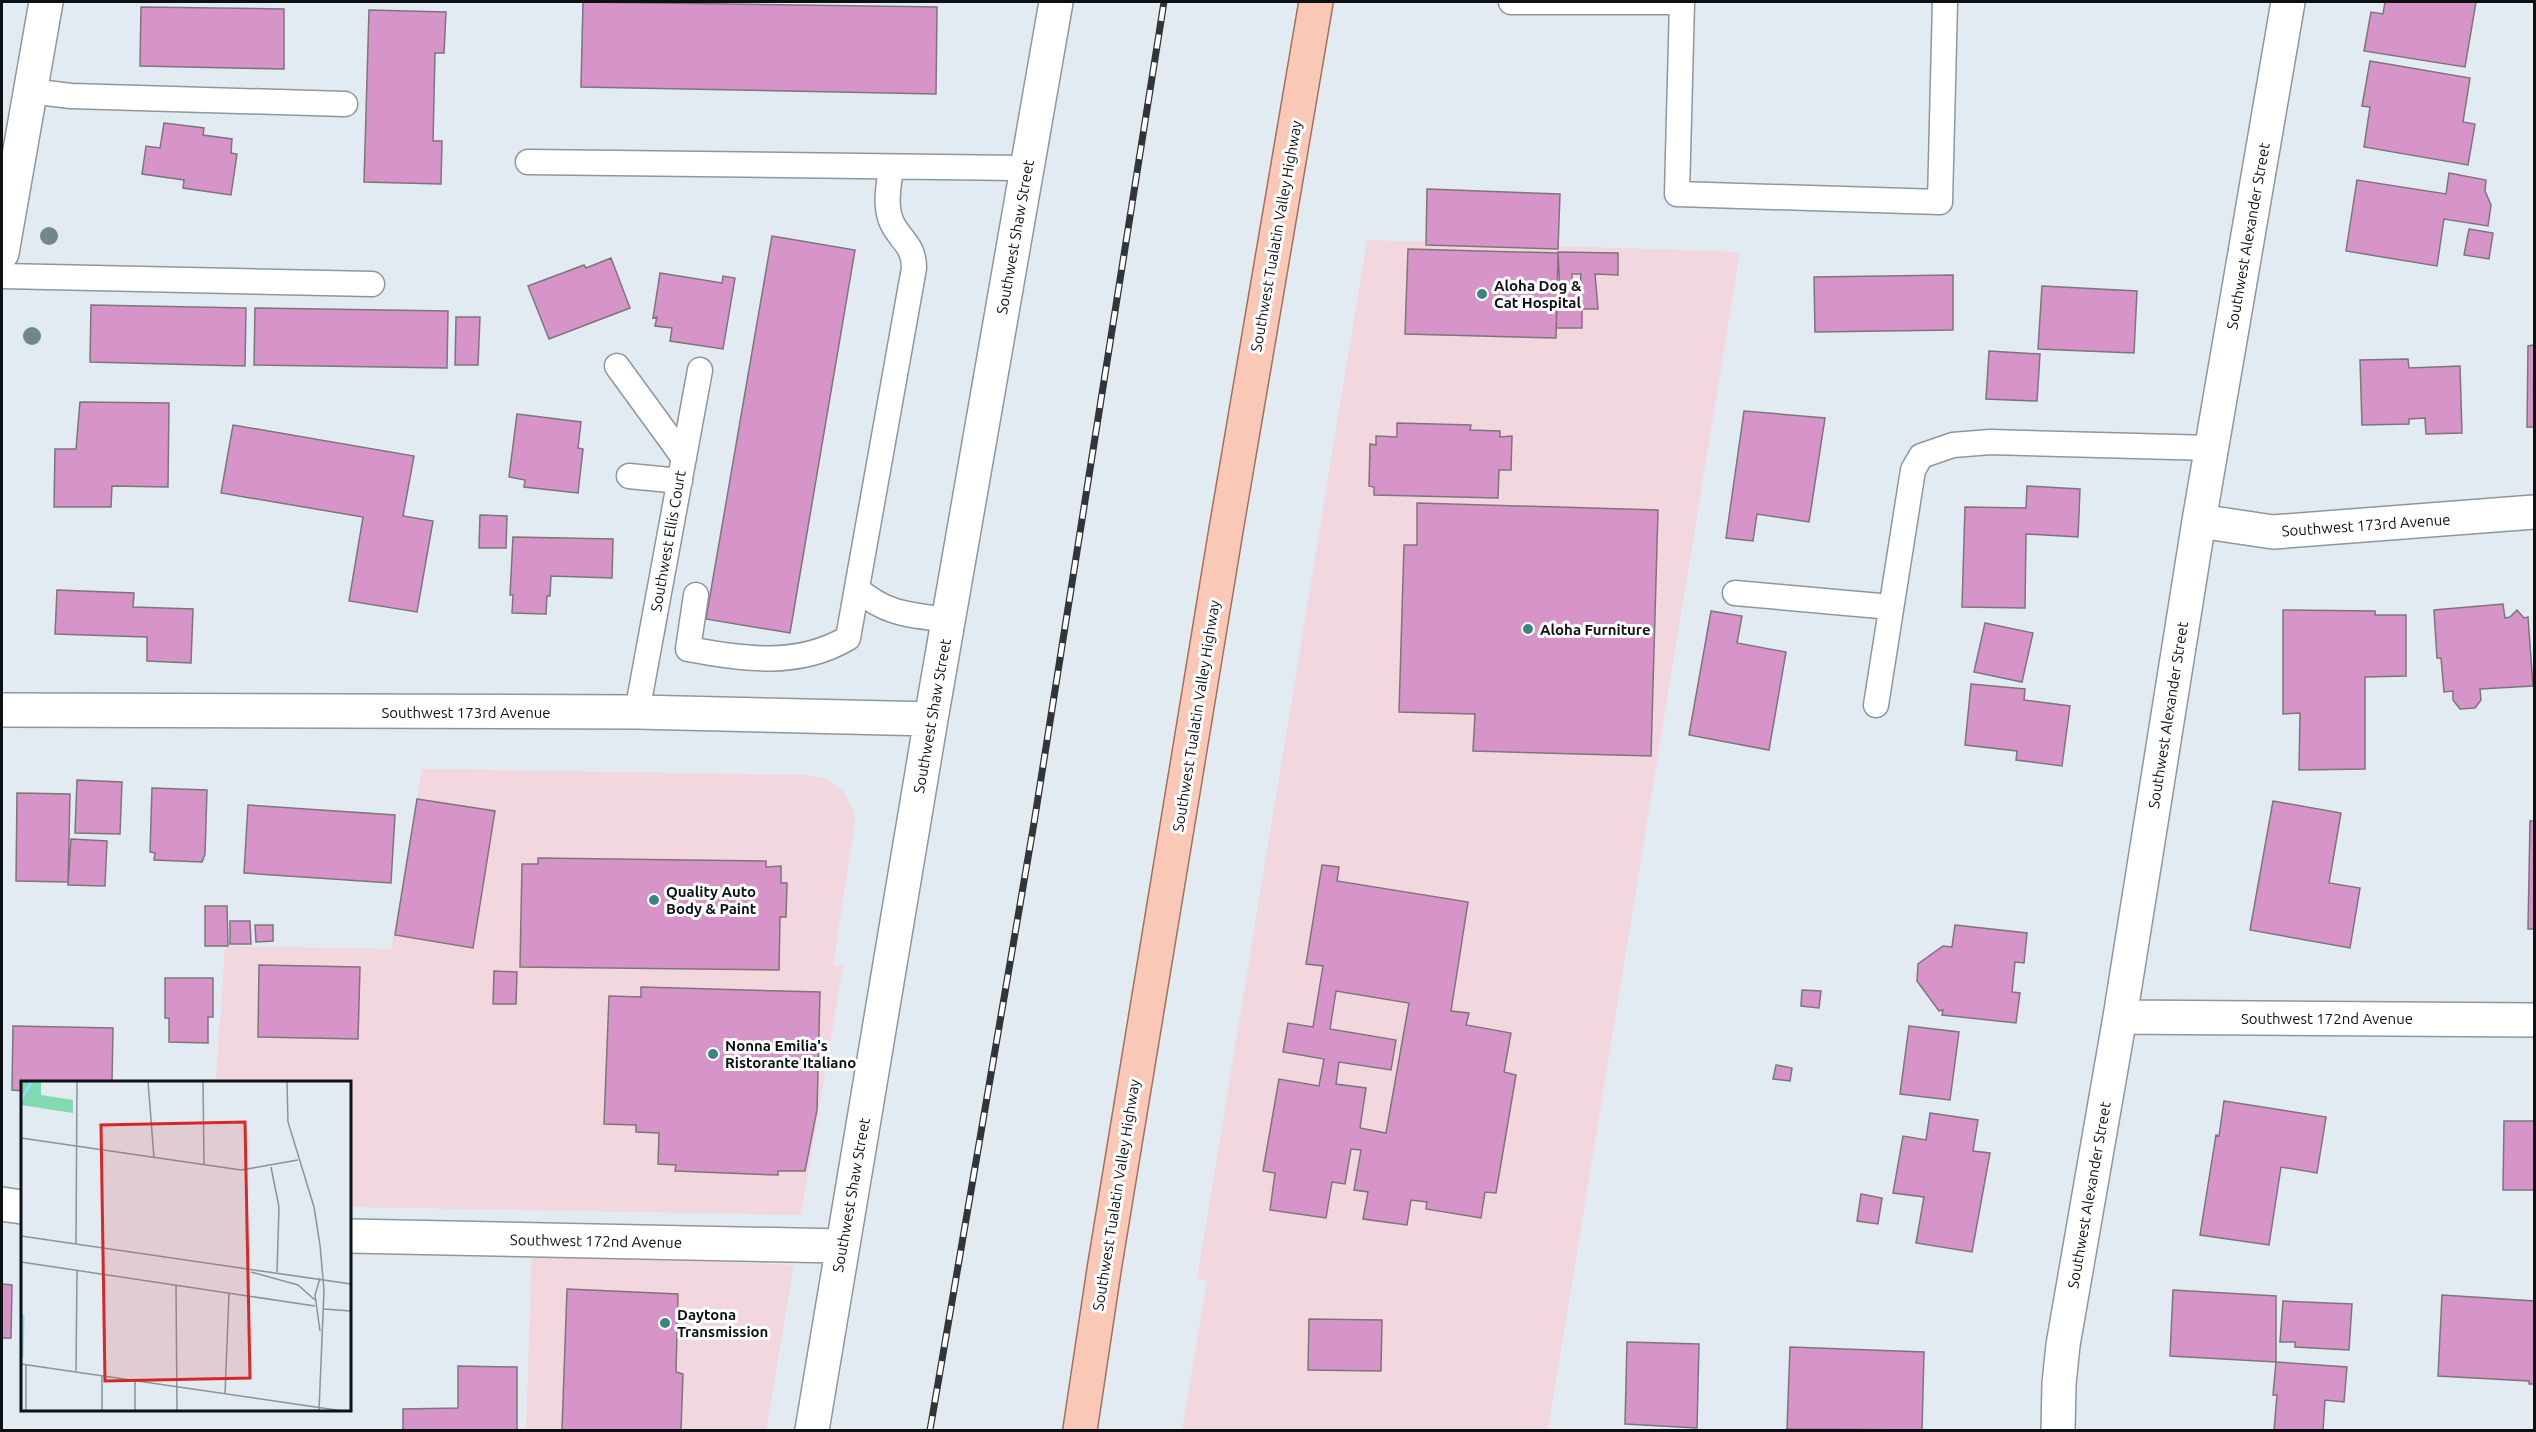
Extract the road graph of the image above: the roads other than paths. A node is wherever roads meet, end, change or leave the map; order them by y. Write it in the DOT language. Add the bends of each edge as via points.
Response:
graph roads {
  1 [pos="46,2"];
  2 [pos="1056,2"];
  3 [pos="1316,2"];
  4 [pos="1511,2"];
  5 [pos="1682,2"];
  6 [pos="1945,2"];
  7 [pos="2288,2"];
  8 [pos="30,91"];
  9 [pos="345,104"];
  10 [pos="528,162"];
  11 [pos="891,166"];
  12 [pos="1027,168"];
  13 [pos="2,253"];
  14 [pos="2,276"];
  15 [pos="372,284"];
  16 [pos="617,366"];
  17 [pos="700,370"];
  18 [pos="2212,448"];
  19 [pos="682,470"];
  20 [pos="630,476"];
  21 [pos="2535,512"];
  22 [pos="2199,521"];
  23 [pos="857,589"];
  24 [pos="1735,593"];
  25 [pos="696,595"];
  26 [pos="1891,607"];
  27 [pos="948,620"];
  28 [pos="1876,705"];
  29 [pos="2,710"];
  30 [pos="637,712"];
  31 [pos="931,719"];
  32 [pos="2120,1017"];
  33 [pos="2535,1020"];
  34 [pos="2,1204"];
  35 [pos="21,1207"];
  36 [pos="351,1236"];
  37 [pos="842,1246"];
  38 [pos="1084,1398"];
  39 [pos="812,1431"];
  40 [pos="1069,1431"];
  41 [pos="1080,1431"];
  42 [pos="2058,1431"];
  1 -- 8 [label="street"];
  2 -- 12 [label="street, Southwest Shaw Street"];
  3 -- 38 [label="main road, Southwest Tualatin Valley Highway"];
  4 -- 5 [label="lane"];
  5 -- 6 [label="lane" via="1677,194 1940,202"];
  7 -- 18 [label="street, Southwest Alexander Street"];
  8 -- 9 [label="lane" via="71,96"];
  8 -- 13 [label="street"];
  10 -- 11 [label="lane"];
  11 -- 12 [label="lane"];
  11 -- 23 [label="lane" via="887,206 892,223 914,254 914,268"];
  12 -- 27 [label="street, Southwest Shaw Street"];
  14 -- 15 [label="lane"];
  16 -- 19 [label="lane"];
  17 -- 19 [label="lane, Southwest Ellis Court"];
  18 -- 22 [label="street, Southwest Alexander Street"];
  18 -- 26 [label="lane" via="1990,442 1953,445 1921,456 1913,470"];
  19 -- 20 [label="lane"];
  19 -- 30 [label="lane, Southwest Ellis Court"];
  21 -- 22 [label="street, Southwest 173rd Avenue" via="2273,532"];
  22 -- 32 [label="street, Southwest Alexander Street"];
  23 -- 25 [label="lane" via="848,638 804,657 776,660 688,649"];
  23 -- 27 [label="lane" via="888,610"];
  24 -- 26 [label="lane"];
  26 -- 28 [label="lane"];
  27 -- 31 [label="street, Southwest Shaw Street"];
  29 -- 30 [label="street, Southwest 173rd Avenue"];
  30 -- 31 [label="street, Southwest 173rd Avenue"];
  31 -- 37 [label="street, Southwest Shaw Street"];
  32 -- 33 [label="street, Southwest 172nd Avenue"];
  32 -- 42 [label="street, Southwest Alexander Street" via="2063,1345"];
  34 -- 35 [label="street"];
  36 -- 37 [label="street, Southwest 172nd Avenue"];
  37 -- 39 [label="street, Southwest Shaw Street"];
  38 -- 40 [label="main road"];
  38 -- 41 [label="main road, Southwest Tualatin Valley Highway"];
}
